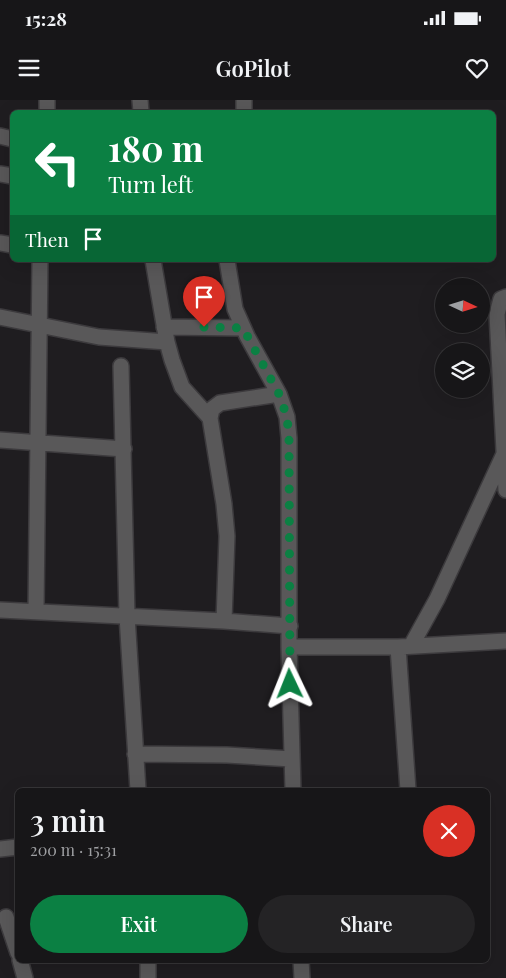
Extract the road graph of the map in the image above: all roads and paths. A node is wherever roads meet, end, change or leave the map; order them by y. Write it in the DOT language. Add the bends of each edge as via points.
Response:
graph roads {
  1 [pos="40,262"];
  2 [pos="153,262"];
  3 [pos="227,262"];
  4 [pos="506,297"];
  5 [pos="0,317"];
  6 [pos="39,324"];
  7 [pos="164,327"];
  8 [pos="243,328"];
  9 [pos="167,342"];
  10 [pos="121,366"];
  11 [pos="279,394"];
  12 [pos="210,418"];
  13 [pos="0,440"];
  14 [pos="38,444"];
  15 [pos="124,449"];
  16 [pos="504,454"];
  17 [pos="506,490"];
  18 [pos="0,610"];
  19 [pos="36,611"];
  20 [pos="126,616"];
  21 [pos="224,621"];
  22 [pos="290,626"];
  23 [pos="506,641"];
  24 [pos="289,647"];
  25 [pos="405,647"];
  26 [pos="135,754"];
  27 [pos="292,760"];
  28 [pos="138,788"];
  29 [pos="293,788"];
  30 [pos="408,788"];
  31 [pos="15,847"];
  32 [pos="0,849"];
  33 [pos="8,917"];
  34 [pos="15,942"];
  35 [pos="21,963"];
  36 [pos="148,963"];
  37 [pos="301,963"];
  38 [pos="25,978"];
  39 [pos="148,978"];
  40 [pos="302,978"];
  1 -- 6 [label="street"];
  2 -- 7 [label="street"];
  3 -- 8 [label="street" via="235,309"];
  4 -- 16 [label="street" via="498,314"];
  5 -- 6 [label="street"];
  6 -- 9 [label="street" via="99,336"];
  6 -- 14 [label="street"];
  7 -- 8 [label="street"];
  7 -- 9 [label="street"];
  8 -- 11 [label="street"];
  9 -- 12 [label="street" via="182,387"];
  10 -- 15 [label="street"];
  11 -- 12 [label="street" via="220,403 212,409"];
  11 -- 22 [label="street" via="287,417 289,438"];
  12 -- 21 [label="street" via="224,504"];
  13 -- 14 [label="street"];
  14 -- 15 [label="street"];
  14 -- 19 [label="street"];
  15 -- 20 [label="street"];
  16 -- 17 [label="street"];
  16 -- 25 [label="street" via="437,599"];
  18 -- 19 [label="street"];
  19 -- 20 [label="street"];
  20 -- 21 [label="street"];
  20 -- 26 [label="street"];
  21 -- 22 [label="street"];
  22 -- 24 [label="street"];
  23 -- 25 [label="street"];
  24 -- 25 [label="street"];
  24 -- 27 [label="street"];
  25 -- 30 [label="street"];
  26 -- 27 [label="street" via="227,754"];
  26 -- 28 [label="street"];
  27 -- 29 [label="street"];
  31 -- 32 [label="street"];
  33 -- 34 [label="street"];
  35 -- 38 [label="street"];
  36 -- 39 [label="street"];
  37 -- 40 [label="street"];
}
